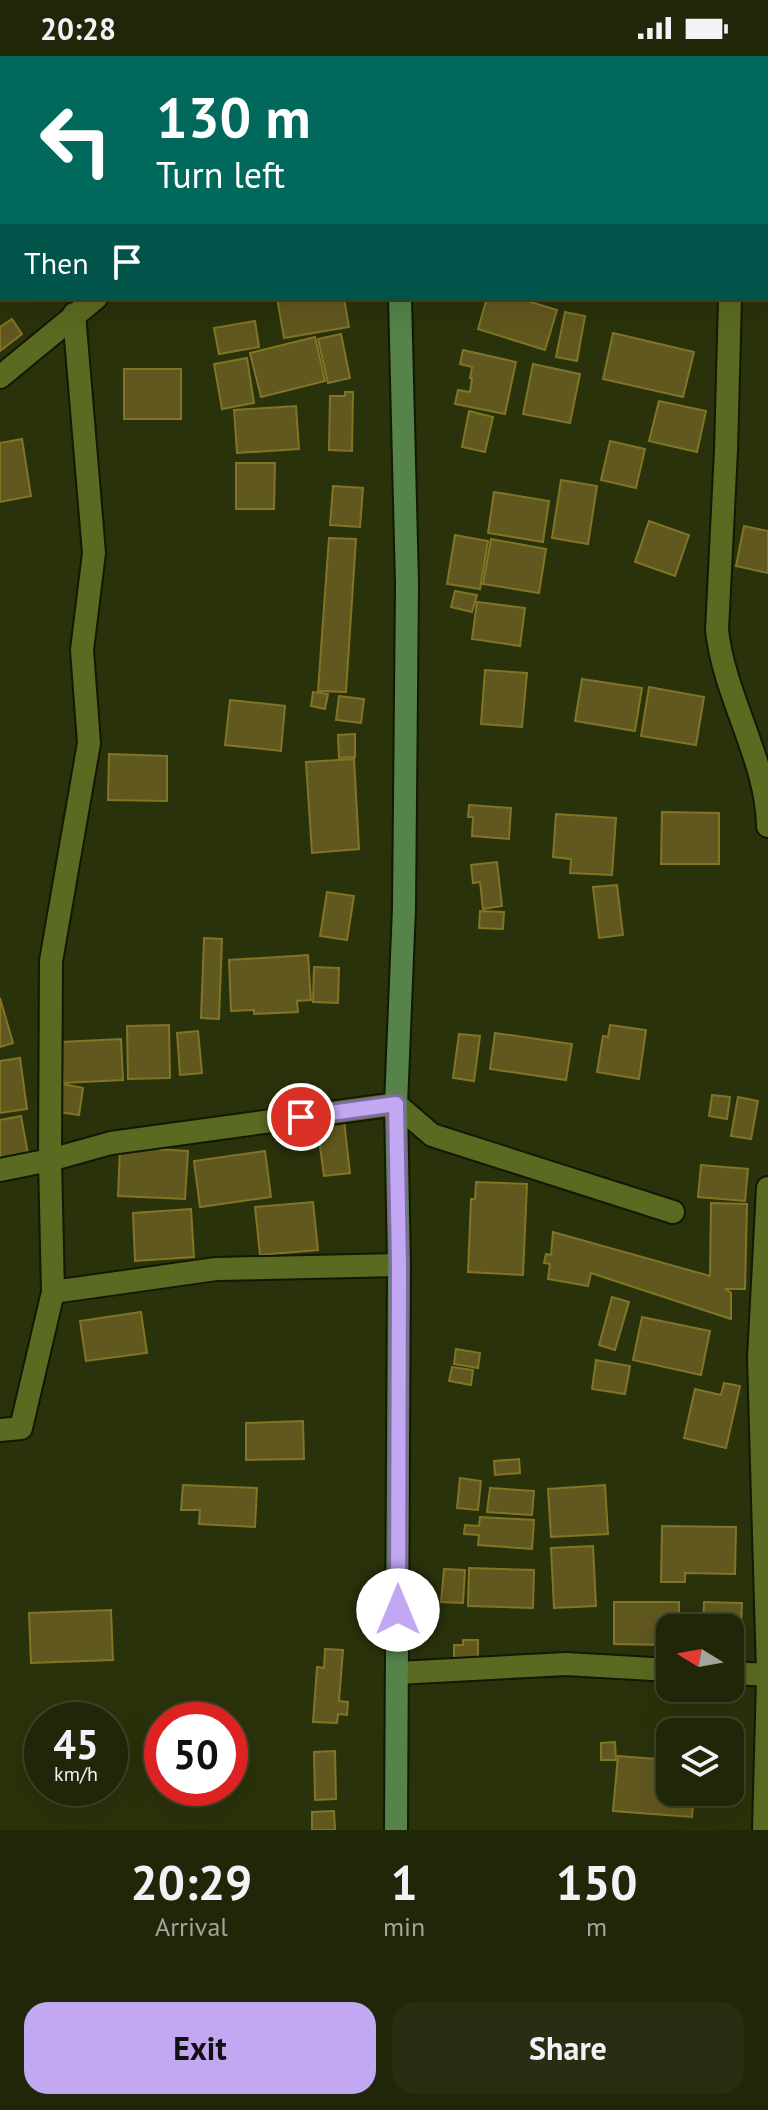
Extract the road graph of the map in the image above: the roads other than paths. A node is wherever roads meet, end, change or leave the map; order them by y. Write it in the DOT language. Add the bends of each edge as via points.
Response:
graph roads {
  1 [pos="93,300"];
  2 [pos="400,300"];
  3 [pos="730,300"];
  4 [pos="74,314"];
  5 [pos="0,377"];
  6 [pos="768,826"];
  7 [pos="396,1104"];
  8 [pos="50,1160"];
  9 [pos="0,1170"];
  10 [pos="768,1188"];
  11 [pos="673,1212"];
  12 [pos="399,1265"];
  13 [pos="53,1292"];
  14 [pos="0,1430"];
  15 [pos="656,1669"];
  16 [pos="398,1673"];
  17 [pos="744,1674"];
  18 [pos="768,1675"];
  19 [pos="396,1830"];
  20 [pos="764,1830"];
  1 -- 4 [label="street"];
  2 -- 7 [label="main road" via="407,599"];
  3 -- 6 [label="street" via="717,630 761,782"];
  4 -- 5 [label="street"];
  4 -- 8 [label="street" via="94,553 82,650 89,743 51,961"];
  7 -- 8 [label="street" via="111,1143"];
  7 -- 11 [label="street" via="432,1135"];
  7 -- 12 [label="main road"];
  8 -- 9 [label="street"];
  8 -- 13 [label="street"];
  10 -- 18 [label="street" via="759,1358"];
  12 -- 13 [label="street" via="216,1269"];
  12 -- 16 [label="main road"];
  13 -- 14 [label="street" via="21,1428"];
  15 -- 16 [label="street" via="566,1664"];
  16 -- 19 [label="main road"];
  17 -- 18 [label="street"];
  18 -- 20 [label="street"];
}
